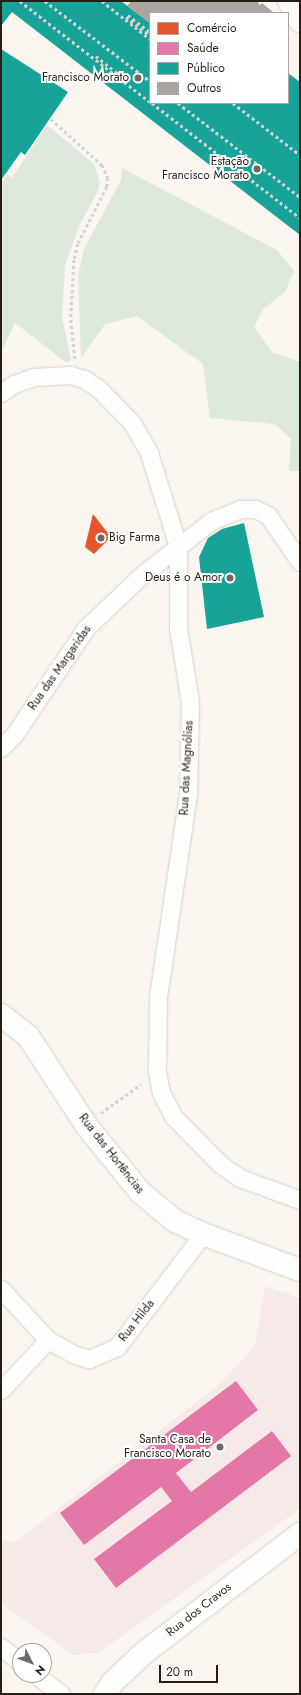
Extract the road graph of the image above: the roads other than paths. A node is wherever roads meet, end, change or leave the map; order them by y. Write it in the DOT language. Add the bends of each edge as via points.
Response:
graph roads {
  1 [pos="289,1"];
  2 [pos="300,20"];
  3 [pos="1,393"];
  4 [pos="178,546"];
  5 [pos="300,562"];
  6 [pos="1,748"];
  7 [pos="1,1015"];
  8 [pos="300,1200"];
  9 [pos="203,1234"];
  10 [pos="300,1270"];
  11 [pos="1,1289"];
  12 [pos="48,1340"];
  13 [pos="1,1390"];
  14 [pos="300,1534"];
  15 [pos="1,1647"];
  16 [pos="12,1656"];
  17 [pos="47,1683"];
  18 [pos="61,1694"];
  19 [pos="104,1694"];
  1 -- 2 [label="main road"];
  3 -- 4 [label="street, Rua das Magnólias" via="33,377 50,375 77,377 98,388 132,423 149,453"];
  4 -- 5 [label="street, Rua das Margaridas" via="211,521 240,509 255,508 268,515"];
  4 -- 6 [label="street, Rua das Margaridas" via="143,574 86,628 14,735"];
  4 -- 8 [label="street, Rua das Magnólias" via="178,628 190,702 188,794 158,997 157,1072 161,1093 173,1116 220,1164 240,1178"];
  7 -- 9 [label="main road, Rua das Hortências" via="28,1036 86,1125 140,1192 175,1221"];
  9 -- 10 [label="main road, Rua das Hortências"];
  9 -- 12 [label="street, Rua Hilda" via="117,1347 89,1359 75,1355"];
  11 -- 12 [label="street, Rua Hilda"];
  12 -- 13 [label="street"];
  14 -- 19 [label="main road, Rua dos Cravos" via="145,1652"];
  15 -- 16 [label="street"];
  17 -- 18 [label="street"];
}
